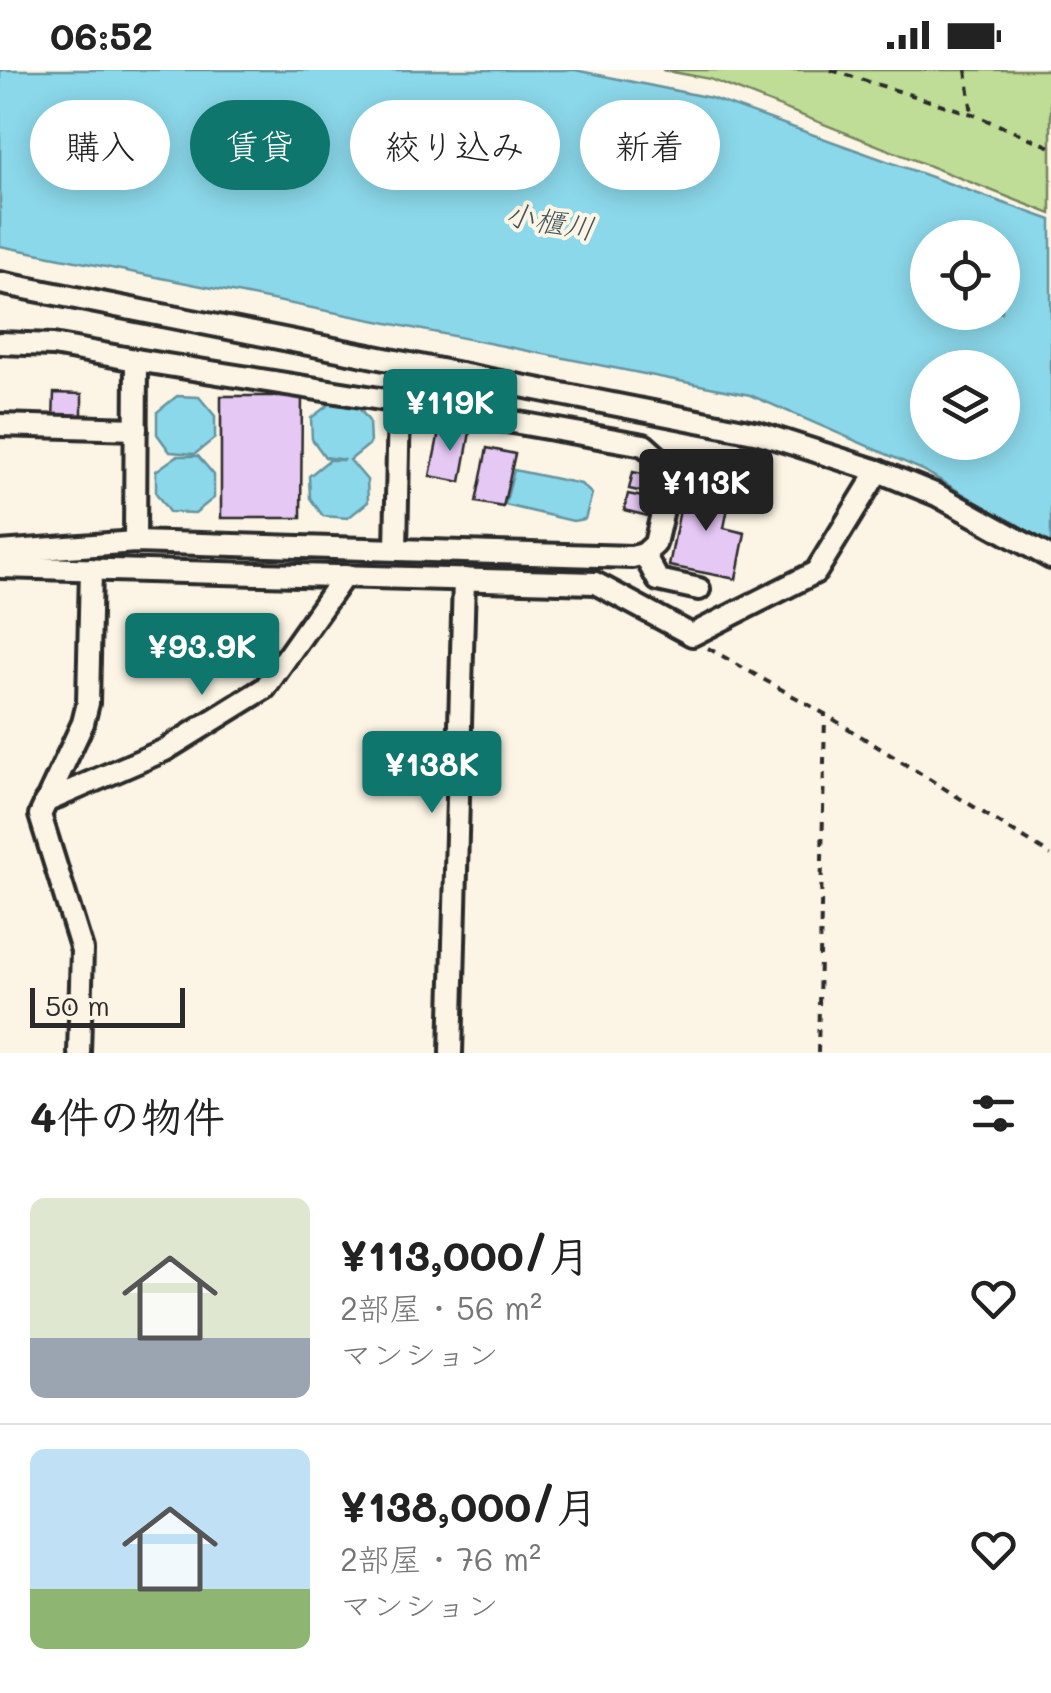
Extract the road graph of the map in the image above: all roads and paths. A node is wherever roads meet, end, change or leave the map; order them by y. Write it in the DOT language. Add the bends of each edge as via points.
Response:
graph roads {
  1 [pos="831,70"];
  2 [pos="966,70"];
  3 [pos="972,114"];
  4 [pos="1051,148"];
  5 [pos="0,282"];
  6 [pos="0,343"];
  7 [pos="136,360"];
  8 [pos="399,402"];
  9 [pos="0,425"];
  10 [pos="136,429"];
  11 [pos="672,470"];
  12 [pos="878,471"];
  13 [pos="725,477"];
  14 [pos="134,542"];
  15 [pos="396,549"];
  16 [pos="0,552"];
  17 [pos="644,554"];
  18 [pos="1051,558"];
  19 [pos="0,567"];
  20 [pos="91,569"];
  21 [pos="344,576"];
  22 [pos="464,580"];
  23 [pos="699,588"];
  24 [pos="692,635"];
  25 [pos="825,714"];
  26 [pos="46,802"];
  27 [pos="1051,855"];
  28 [pos="79,1053"];
  29 [pos="451,1053"];
  30 [pos="818,1053"];
  1 -- 3 [label="path"];
  2 -- 3 [label="path"];
  3 -- 4 [label="path"];
  5 -- 12 [label="street" via="758,433"];
  6 -- 7 [label="street"];
  7 -- 8 [label="street"];
  7 -- 10 [label="street"];
  8 -- 11 [label="street" via="644,445"];
  8 -- 15 [label="street"];
  9 -- 10 [label="street"];
  10 -- 14 [label="street"];
  11 -- 13 [label="street"];
  11 -- 17 [label="street" via="655,544"];
  12 -- 18 [label="street"];
  12 -- 24 [label="street" via="816,572"];
  14 -- 15 [label="street"];
  14 -- 16 [label="street"];
  15 -- 17 [label="street"];
  17 -- 23 [label="street" via="658,580"];
  19 -- 20 [label="street"];
  20 -- 21 [label="street"];
  20 -- 26 [label="street" via="88,703"];
  21 -- 22 [label="street"];
  21 -- 26 [label="street" via="265,688 166,750"];
  22 -- 24 [label="street" via="595,583"];
  22 -- 29 [label="street"];
  24 -- 25 [label="path"];
  25 -- 27 [label="path"];
  25 -- 30 [label="path"];
  26 -- 28 [label="street" via="42,824 82,950"];
}
